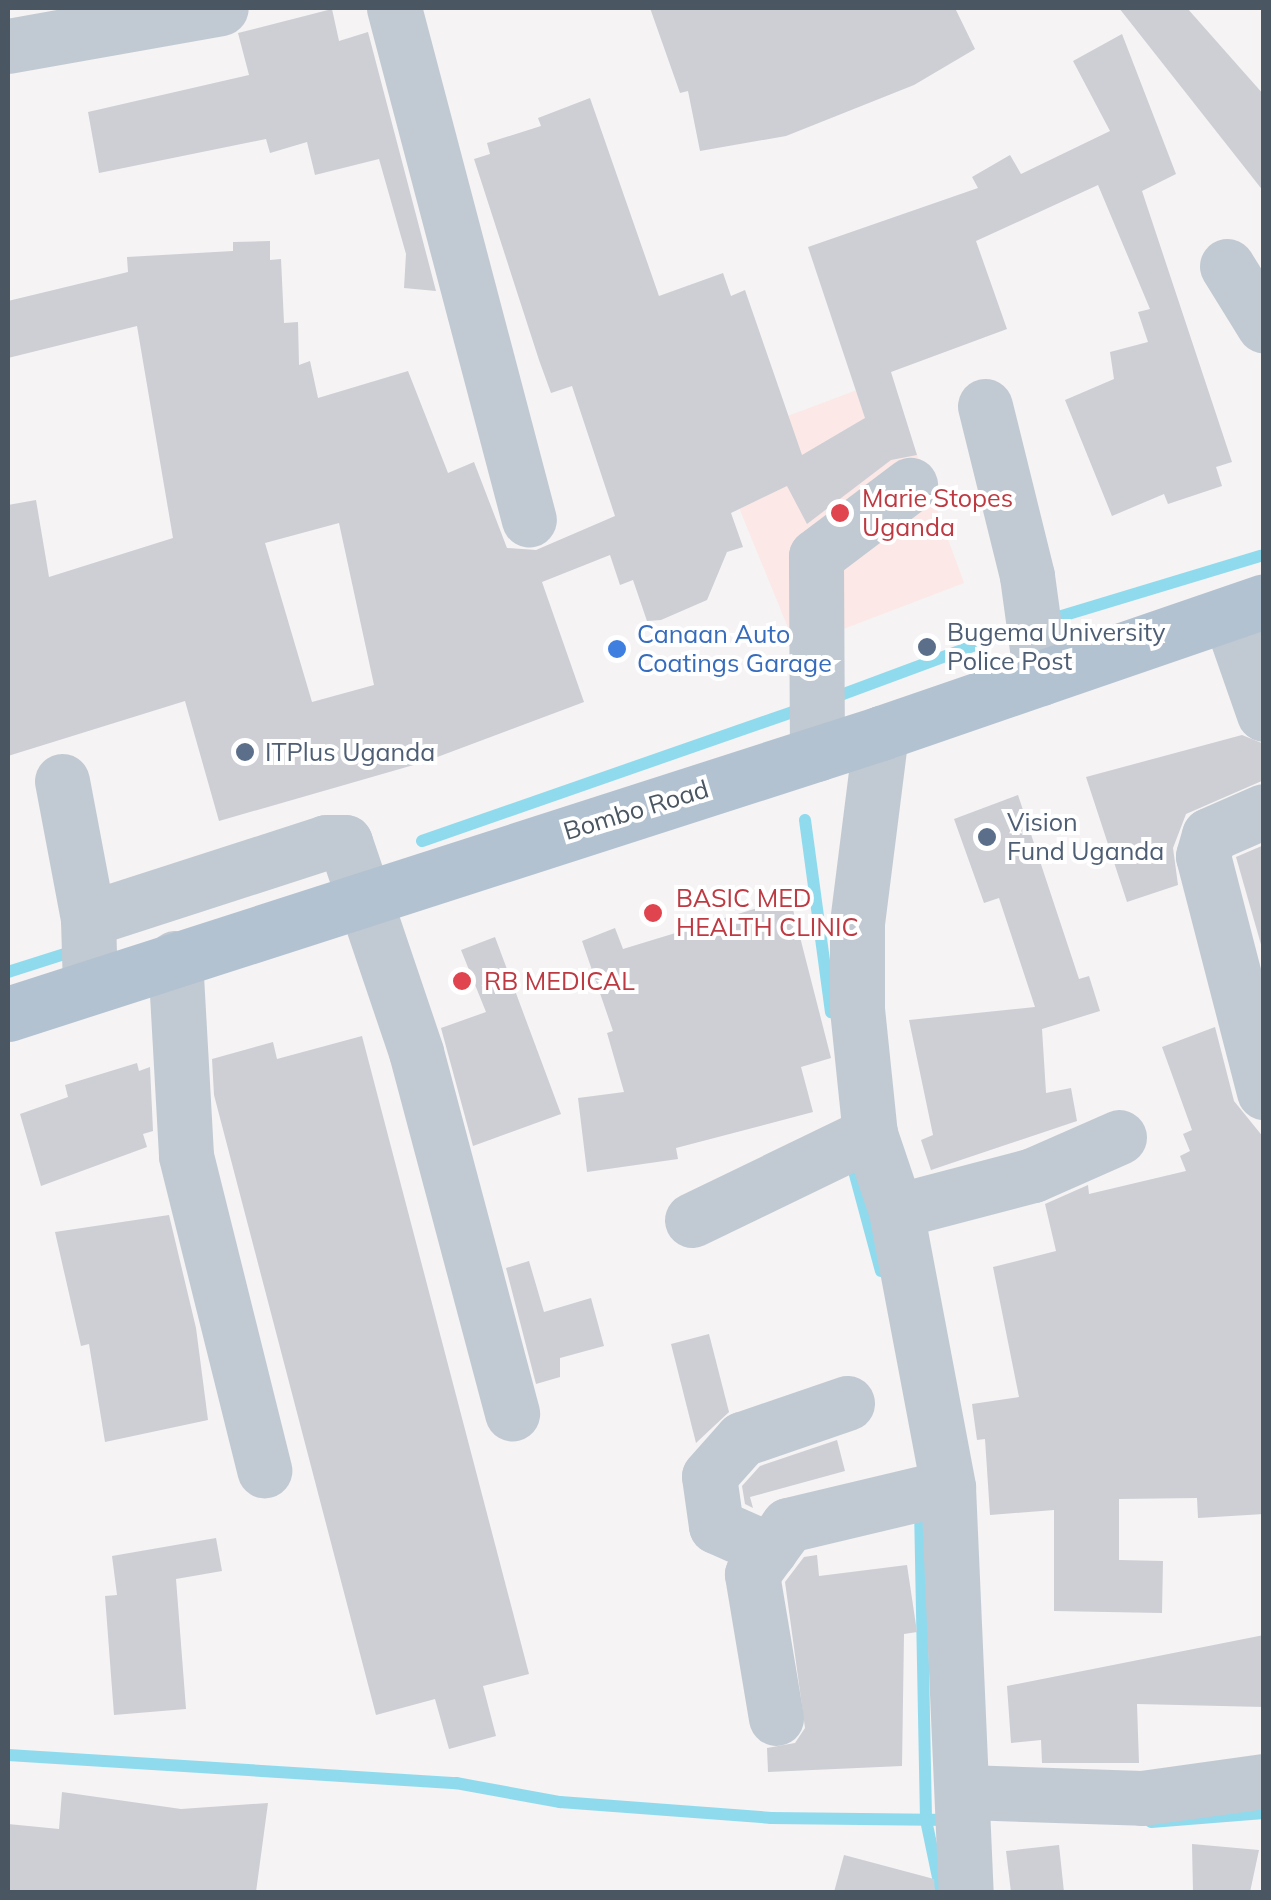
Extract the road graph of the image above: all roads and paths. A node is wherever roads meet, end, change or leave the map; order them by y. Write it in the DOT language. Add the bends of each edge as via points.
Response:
graph roads {
  1 [pos="220,8"];
  2 [pos="394,8"];
  3 [pos="8,46"];
  4 [pos="1226,266"];
  5 [pos="1264,326"];
  6 [pos="985,406"];
  7 [pos="910,485"];
  8 [pos="529,520"];
  9 [pos="1246,607"];
  10 [pos="1041,678"];
  11 [pos="1264,714"];
  12 [pos="880,734"];
  13 [pos="817,754"];
  14 [pos="62,781"];
  15 [pos="1264,812"];
  16 [pos="208,882"];
  17 [pos="369,896"];
  18 [pos="88,918"];
  19 [pos="199,951"];
  20 [pos="90,987"];
  21 [pos="8,1014"];
  22 [pos="1264,1092"];
  23 [pos="870,1134"];
  24 [pos="1119,1137"];
  25 [pos="896,1210"];
  26 [pos="692,1220"];
  27 [pos="847,1403"];
  28 [pos="512,1413"];
  29 [pos="264,1470"];
  30 [pos="948,1487"];
  31 [pos="770,1550"];
  32 [pos="776,1718"];
  33 [pos="1264,1781"];
  34 [pos="965,1837"];
  1 -- 3 [label="street"];
  2 -- 8 [label="street"];
  4 -- 5 [label="street"];
  6 -- 10 [label="street" via="1026,576"];
  7 -- 13 [label="street" via="816,556"];
  9 -- 10 [label="main road, Bombo Road"];
  9 -- 11 [label="street"];
  10 -- 12 [label="main road, Bombo Road"];
  12 -- 13 [label="main road, Bombo Road"];
  12 -- 23 [label="street" via="857,922"];
  13 -- 17 [label="main road, Bombo Road"];
  14 -- 18 [label="street"];
  15 -- 22 [label="street" via="1209,835 1202,856"];
  16 -- 17 [label="street" via="326,842 345,842"];
  16 -- 18 [label="street"];
  16 -- 19 [label="street"];
  17 -- 19 [label="main road, Bombo Road"];
  17 -- 28 [label="street"];
  18 -- 20 [label="street"];
  19 -- 20 [label="main road, Bombo Road"];
  19 -- 29 [label="street" via="186,1156"];
  20 -- 21 [label="main road, Bombo Road"];
  23 -- 25 [label="street"];
  23 -- 26 [label="street"];
  24 -- 25 [label="street" via="1033,1175"];
  25 -- 30 [label="street"];
  27 -- 31 [label="street" via="742,1439 709,1476 716,1526"];
  30 -- 31 [label="street" via="788,1524"];
  30 -- 34 [label="street"];
  31 -- 32 [label="street" via="752,1574"];
  33 -- 34 [label="street" via="1142,1798"];
}
